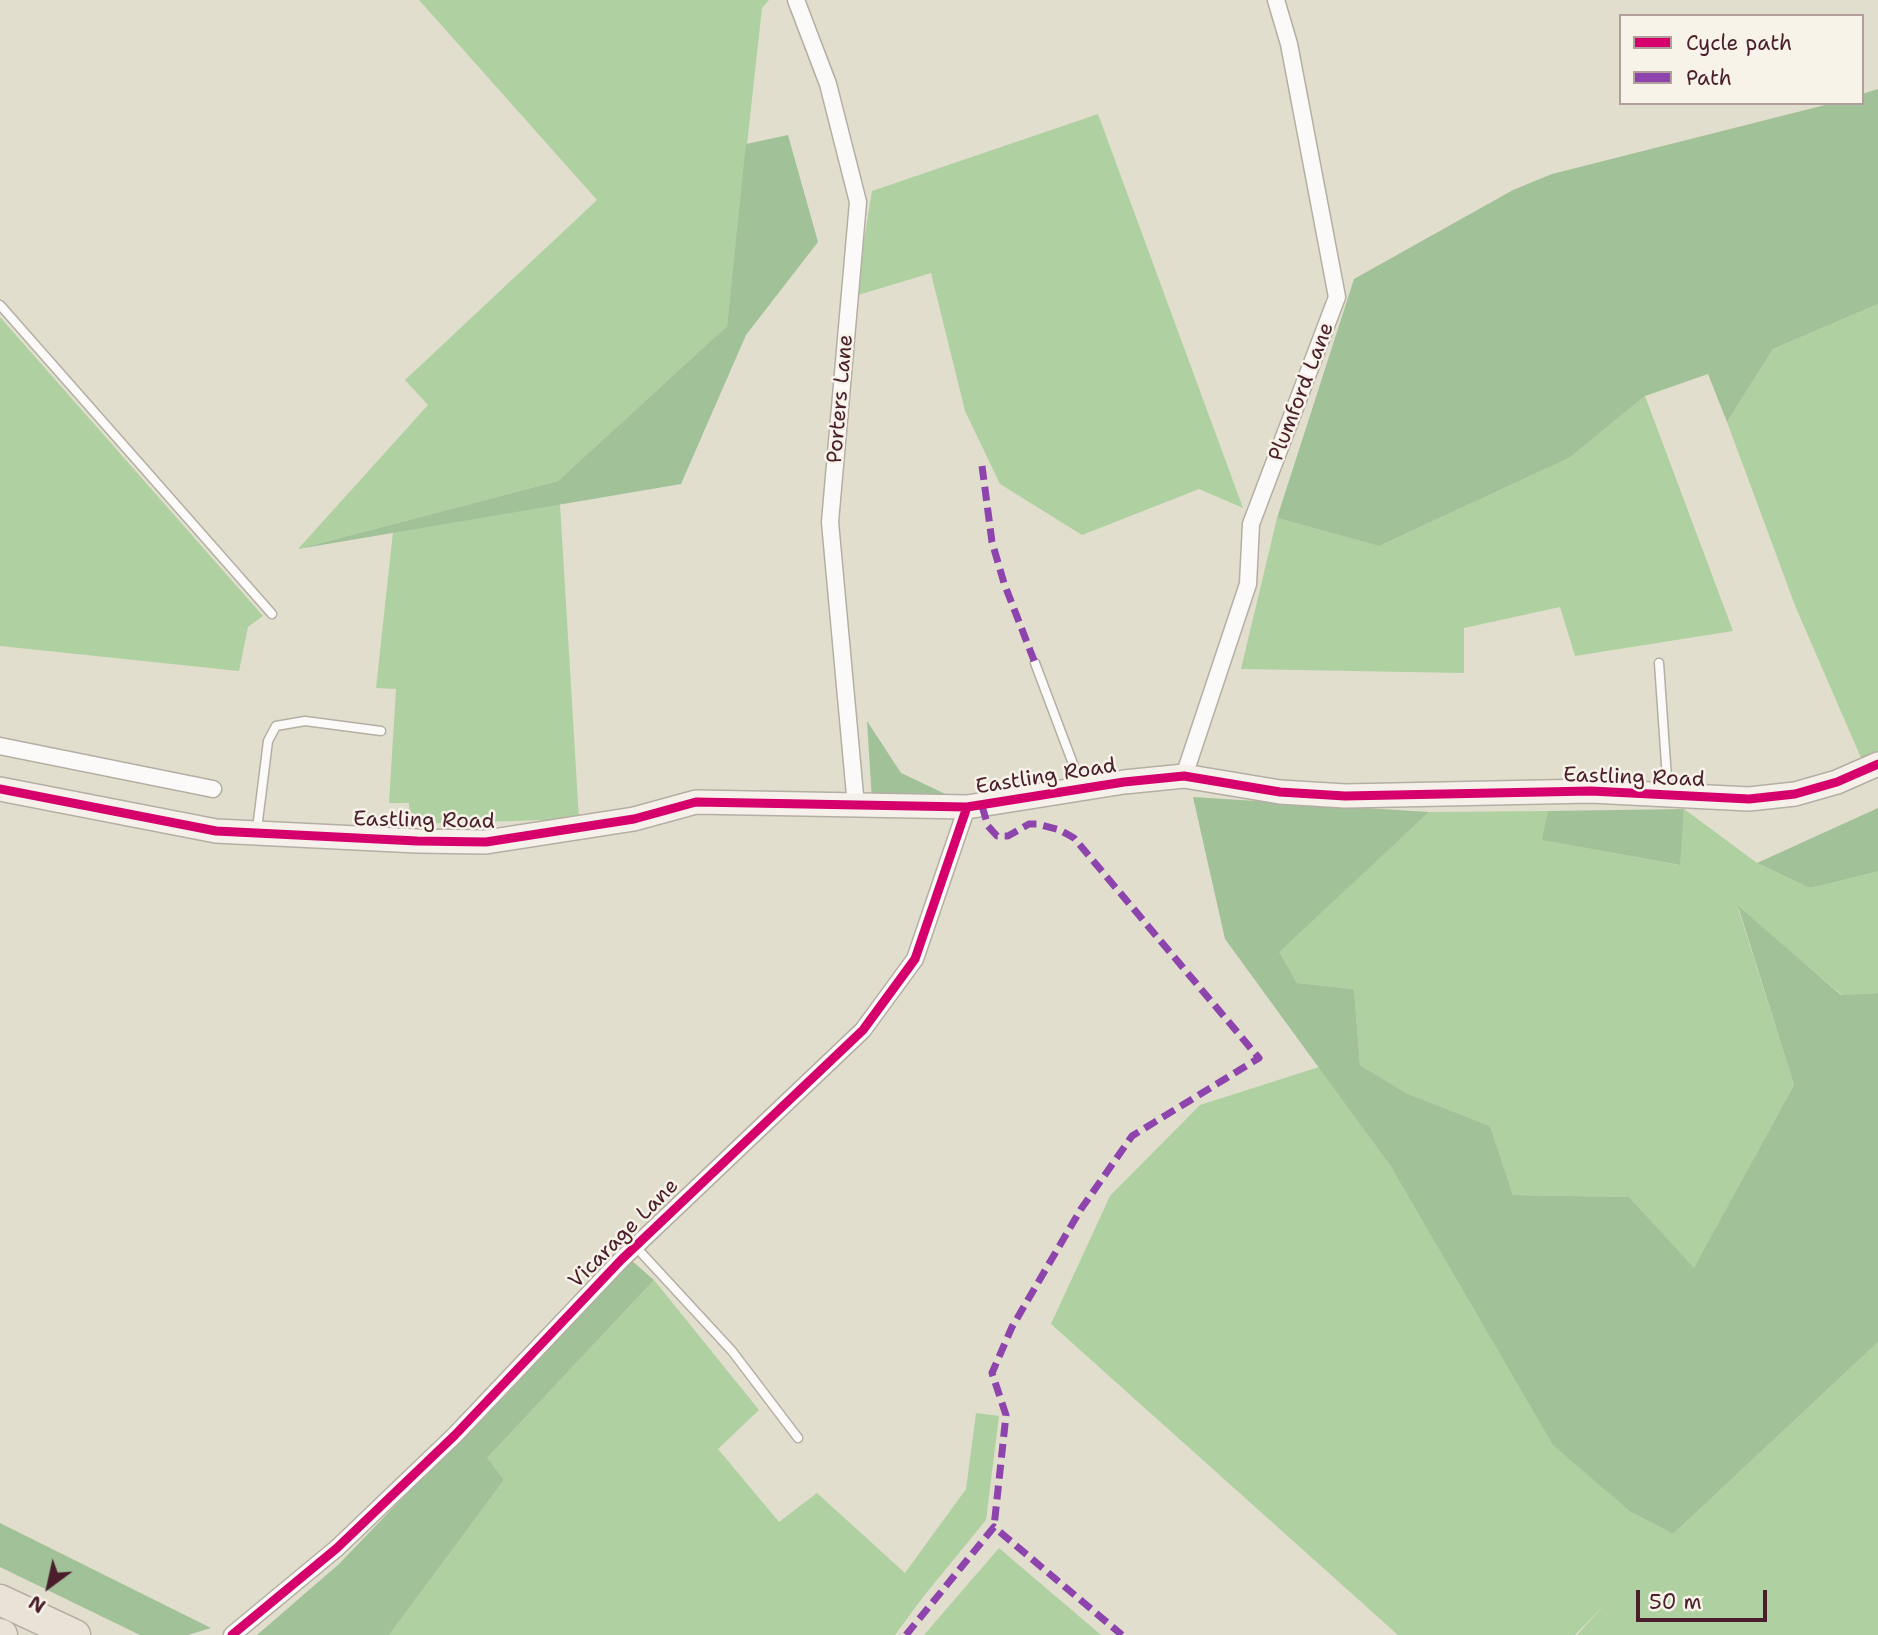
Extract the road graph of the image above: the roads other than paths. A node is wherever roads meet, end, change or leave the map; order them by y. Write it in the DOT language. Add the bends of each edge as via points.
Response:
graph roads {
  1 [pos="796,0"];
  2 [pos="1276,0"];
  3 [pos="0,305"];
  4 [pos="272,614"];
  5 [pos="1035,663"];
  6 [pos="1659,663"];
  7 [pos="1209,688"];
  8 [pos="381,731"];
  9 [pos="0,746"];
  10 [pos="1878,764"];
  11 [pos="1184,776"];
  12 [pos="0,789"];
  13 [pos="213,789"];
  14 [pos="1083,790"];
  15 [pos="1669,796"];
  16 [pos="856,806"];
  17 [pos="967,807"];
  18 [pos="257,832"];
  19 [pos="635,1246"];
  20 [pos="798,1438"];
  21 [pos="0,1600"];
  22 [pos="75,1635"];
  23 [pos="232,1635"];
  1 -- 16 [label="street, Porters Lane" via="828,84 858,202 830,522"];
  2 -- 11 [label="street, Plumford Lane" via="1289,44 1337,297 1251,524 1248,584"];
  3 -- 4 [label="lane"];
  5 -- 14 [label="lane"];
  6 -- 15 [label="lane"];
  7 -- 11 [label="street" via="1190,738"];
  8 -- 18 [label="lane" via="305,721 276,726 268,741"];
  9 -- 13 [label="street"];
  10 -- 15 [label="street, Eastling Road" via="1795,794 1749,799"];
  11 -- 14 [label="street, Eastling Road"];
  11 -- 15 [label="street, Eastling Road" via="1280,792 1345,796 1591,791"];
  12 -- 18 [label="street, Eastling Road" via="216,831"];
  14 -- 17 [label="street, Eastling Road"];
  16 -- 17 [label="street, Eastling Road"];
  16 -- 18 [label="street, Eastling Road" via="696,802 634,819 486,842"];
  17 -- 19 [label="street, Vicarage Lane" via="915,959 863,1030"];
  19 -- 20 [label="lane" via="732,1351"];
  19 -- 23 [label="street, Vicarage Lane" via="455,1435 337,1548"];
  21 -- 22 [label="highway"];
}
